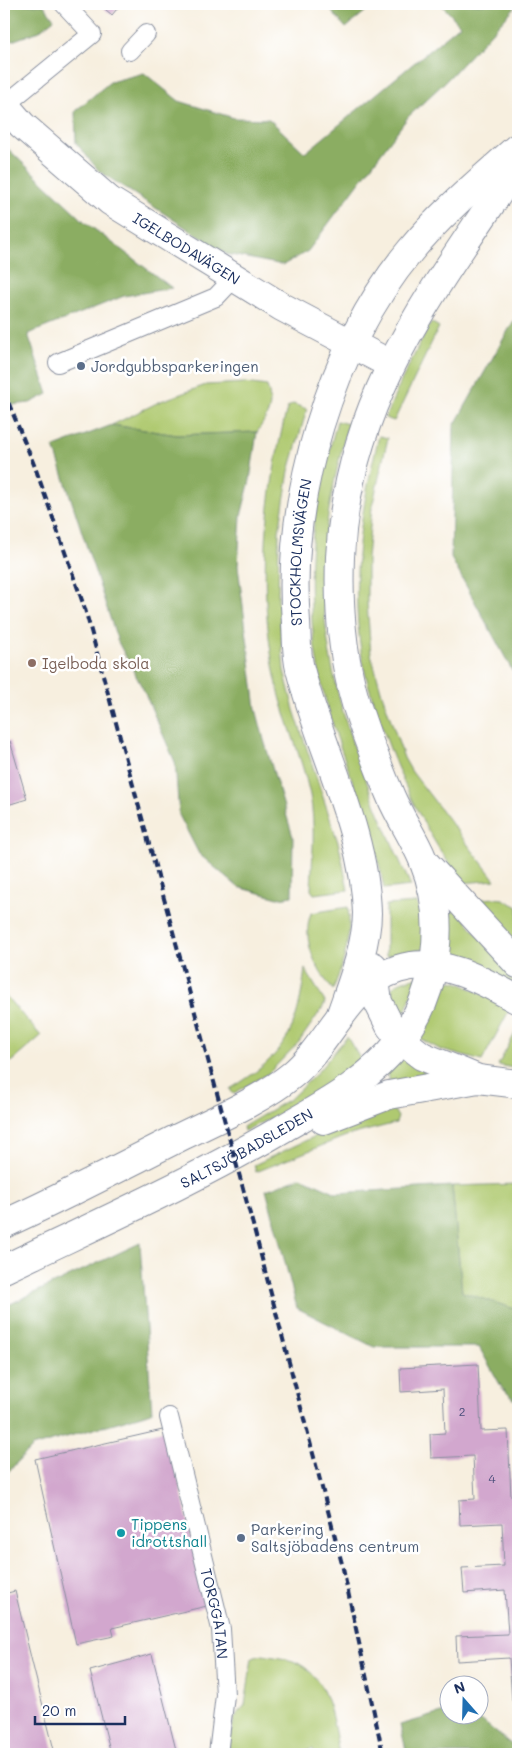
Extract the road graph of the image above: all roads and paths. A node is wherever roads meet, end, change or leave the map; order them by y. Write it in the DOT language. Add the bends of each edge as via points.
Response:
graph roads {
  1 [pos="64,4"];
  2 [pos="146,34"];
  3 [pos="130,51"];
  4 [pos="4,104"];
  5 [pos="518,147"];
  6 [pos="518,164"];
  7 [pos="234,278"];
  8 [pos="352,344"];
  9 [pos="58,362"];
  10 [pos="390,364"];
  11 [pos="424,861"];
  12 [pos="367,915"];
  13 [pos="518,964"];
  14 [pos="434,965"];
  15 [pos="376,982"];
  16 [pos="518,1000"];
  17 [pos="341,1014"];
  18 [pos="401,1040"];
  19 [pos="478,1078"];
  20 [pos="518,1084"];
  21 [pos="232,1158"];
  22 [pos="4,1224"];
  23 [pos="4,1269"];
  24 [pos="169,1417"];
  25 [pos="218,1754"];
  1 -- 4 [label="lane" via="92,34"];
  2 -- 3 [label="lane"];
  4 -- 7 [label="main road, IGELBODAVÄGEN" via="42,143 110,201"];
  5 -- 8 [label="main road, STOCKHOLMSVÄGEN" via="447,211 410,250"];
  6 -- 10 [label="main road" via="446,268"];
  7 -- 8 [label="main road, IGELBODAVÄGEN"];
  7 -- 9 [label="lane" via="216,298"];
  8 -- 10 [label="main road, IGELBODAVÄGEN"];
  8 -- 12 [label="main road, STOCKHOLMSVÄGEN" via="326,410 300,503 294,555 295,610 299,666 360,862"];
  10 -- 11 [label="main road" via="357,453 340,553 339,608 356,704 391,798"];
  11 -- 13 [label="main road"];
  11 -- 14 [label="main road" via="436,922"];
  12 -- 15 [label="main road"];
  12 -- 17 [label="main road, STOCKHOLMSVÄGEN" via="354,978"];
  14 -- 15 [label="main road" via="396,969"];
  14 -- 16 [label="main road" via="460,972"];
  14 -- 18 [label="main road, SALTSJÖBADSLEDEN" via="429,988 418,1013"];
  15 -- 17 [label="main road" via="359,994"];
  15 -- 18 [label="main road" via="378,1002"];
  17 -- 22 [label="main road" via="293,1075 202,1126"];
  18 -- 19 [label="main road" via="422,1056"];
  18 -- 21 [label="main road, SALTSJÖBADSLEDEN" via="374,1069 344,1093"];
  19 -- 20 [label="main road"];
  19 -- 21 [label="main road" via="389,1094"];
  21 -- 23 [label="main road, SALTSJÖBADSLEDEN"];
  24 -- 25 [label="lane, TORGGATAN" via="221,1629 225,1695"];
}
